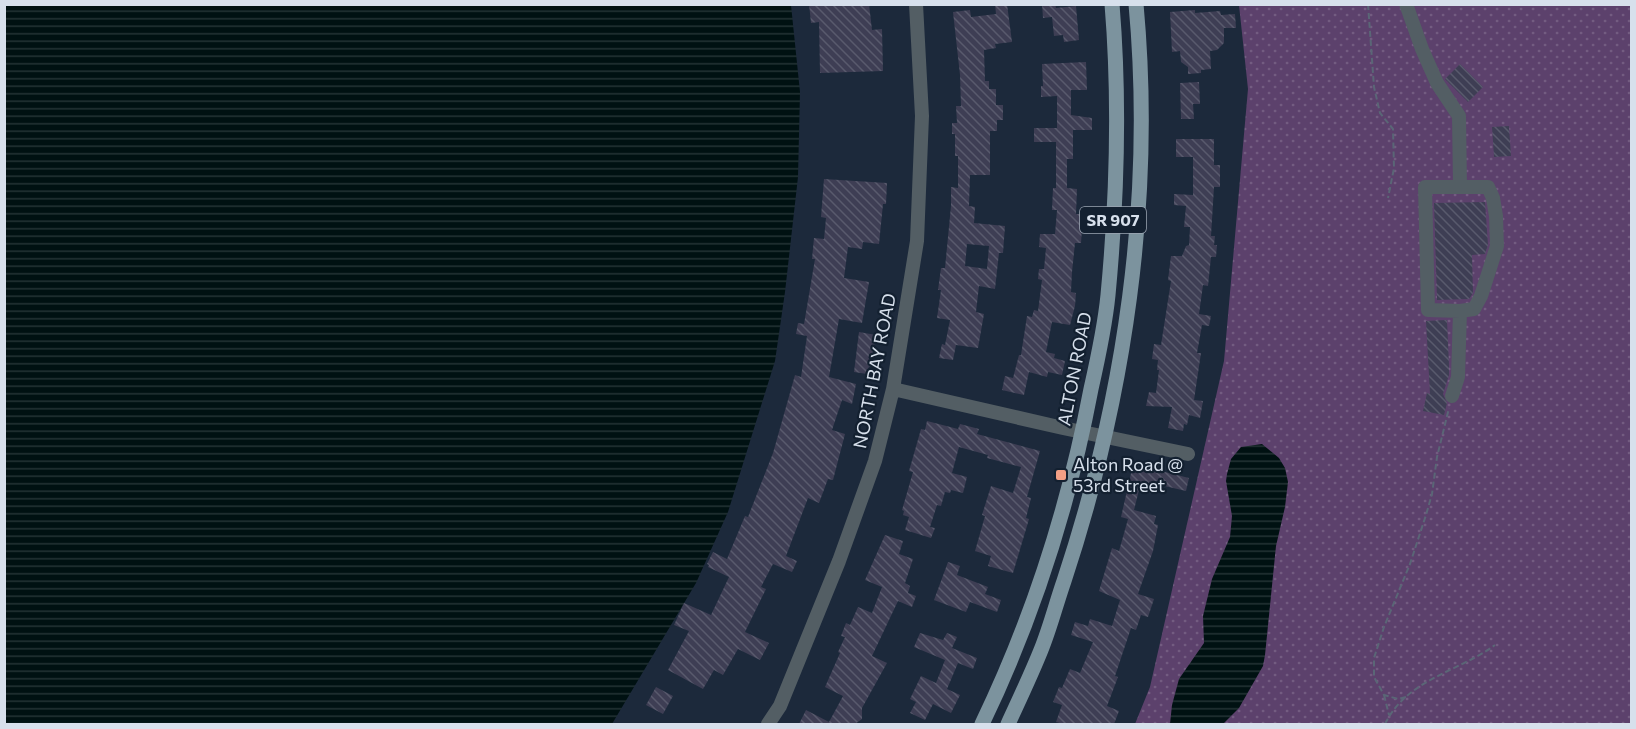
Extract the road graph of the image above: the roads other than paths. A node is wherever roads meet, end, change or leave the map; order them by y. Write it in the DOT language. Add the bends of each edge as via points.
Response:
graph roads {
  1 [pos="916,4"];
  2 [pos="1112,4"];
  3 [pos="1136,4"];
  4 [pos="1406,4"];
  5 [pos="1460,187"];
  6 [pos="1460,311"];
  7 [pos="893,388"];
  8 [pos="1452,396"];
  9 [pos="1083,433"];
  10 [pos="1106,438"];
  11 [pos="1188,454"];
  12 [pos="768,724"];
  13 [pos="982,724"];
  14 [pos="1008,724"];
  1 -- 7 [label="street, NORTH BAY ROAD" via="922,116 917,241"];
  2 -- 9 [label="main road, ALTON ROAD / SR 907" via="1117,116 1108,295"];
  3 -- 10 [label="main road, SR 907" via="1140,190 1125,330"];
  4 -- 5 [label="street" via="1437,83 1459,116"];
  5 -- 6 [label="street" via="1488,187 1496,216 1497,246 1474,309"];
  5 -- 6 [label="street" via="1425,187 1428,310"];
  6 -- 8 [label="street" via="1458,377"];
  7 -- 9 [label="street"];
  7 -- 12 [label="street, NORTH BAY ROAD" via="875,461 840,561 780,706"];
  9 -- 10 [label="street"];
  9 -- 13 [label="main road, ALTON ROAD / SR 907" via="1061,520 1024,629"];
  10 -- 11 [label="street"];
  10 -- 14 [label="main road, SR 907" via="1041,650"];
}
